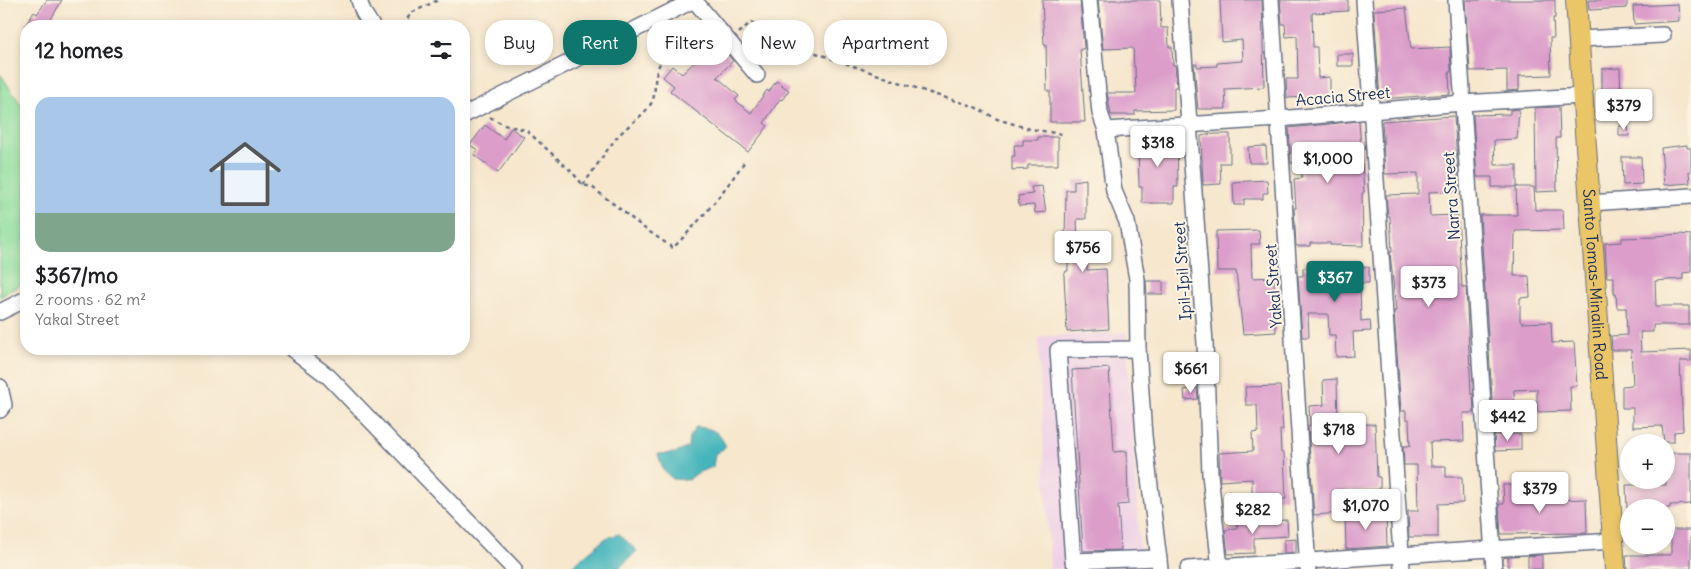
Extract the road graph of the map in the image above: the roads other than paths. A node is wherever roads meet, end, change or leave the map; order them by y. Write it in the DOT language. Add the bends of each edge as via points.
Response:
graph roads {
  1 [pos="360,0"];
  2 [pos="694,0"];
  3 [pos="1089,0"];
  4 [pos="1180,0"];
  5 [pos="1271,0"];
  6 [pos="1364,0"];
  7 [pos="1456,0"];
  8 [pos="1576,0"];
  9 [pos="368,20"];
  10 [pos="1663,35"];
  11 [pos="1579,39"];
  12 [pos="757,75"];
  13 [pos="1582,96"];
  14 [pos="1462,103"];
  15 [pos="1372,111"];
  16 [pos="470,112"];
  17 [pos="1279,119"];
  18 [pos="1188,124"];
  19 [pos="1106,130"];
  20 [pos="1691,196"];
  21 [pos="1590,203"];
  22 [pos="20,302"];
  23 [pos="0,312"];
  24 [pos="1138,349"];
  25 [pos="300,355"];
  26 [pos="0,387"];
  27 [pos="0,410"];
  28 [pos="1613,541"];
  29 [pos="1493,549"];
  30 [pos="1401,562"];
  31 [pos="1160,564"];
  32 [pos="1308,565"];
  33 [pos="1220,568"];
  34 [pos="514,569"];
  35 [pos="1188,569"];
  36 [pos="1494,569"];
  37 [pos="1615,569"];
  1 -- 9 [label="street"];
  2 -- 12 [label="street"];
  2 -- 16 [label="street"];
  3 -- 19 [label="street" via="1100,113"];
  4 -- 18 [label="street, Ipil-Ipil Street"];
  5 -- 17 [label="street, Yakal Street"];
  6 -- 15 [label="street"];
  7 -- 14 [label="street, Narra Street"];
  8 -- 11 [label="main road, Santo Tomas-Minalin Road"];
  10 -- 11 [label="street"];
  11 -- 13 [label="main road, Santo Tomas-Minalin Road"];
  13 -- 14 [label="street, Acacia Street"];
  13 -- 21 [label="main road, Santo Tomas-Minalin Road"];
  14 -- 15 [label="street, Acacia Street"];
  14 -- 29 [label="street, Narra Street"];
  15 -- 17 [label="street, Acacia Street"];
  15 -- 30 [label="street"];
  17 -- 18 [label="street, Acacia Street"];
  17 -- 32 [label="street, Yakal Street"];
  18 -- 19 [label="street, Acacia Street"];
  18 -- 33 [label="street, Ipil-Ipil Street" via="1205,343 1210,474"];
  19 -- 24 [label="street" via="1114,191 1127,222 1137,280"];
  20 -- 21 [label="street"];
  21 -- 28 [label="main road, Santo Tomas-Minalin Road"];
  22 -- 23 [label="street"];
  24 -- 31 [label="street" via="1144,436"];
  24 -- 31 [label="street" via="1058,350 1074,561"];
  25 -- 34 [label="street" via="330,377"];
  26 -- 27 [label="street" via="4,404"];
  28 -- 29 [label="street"];
  28 -- 37 [label="main road, Santo Tomas-Minalin Road"];
  29 -- 30 [label="street"];
  29 -- 36 [label="street, Narra Street"];
  30 -- 32 [label="street"];
  32 -- 33 [label="street"];
  33 -- 35 [label="street"];
}
